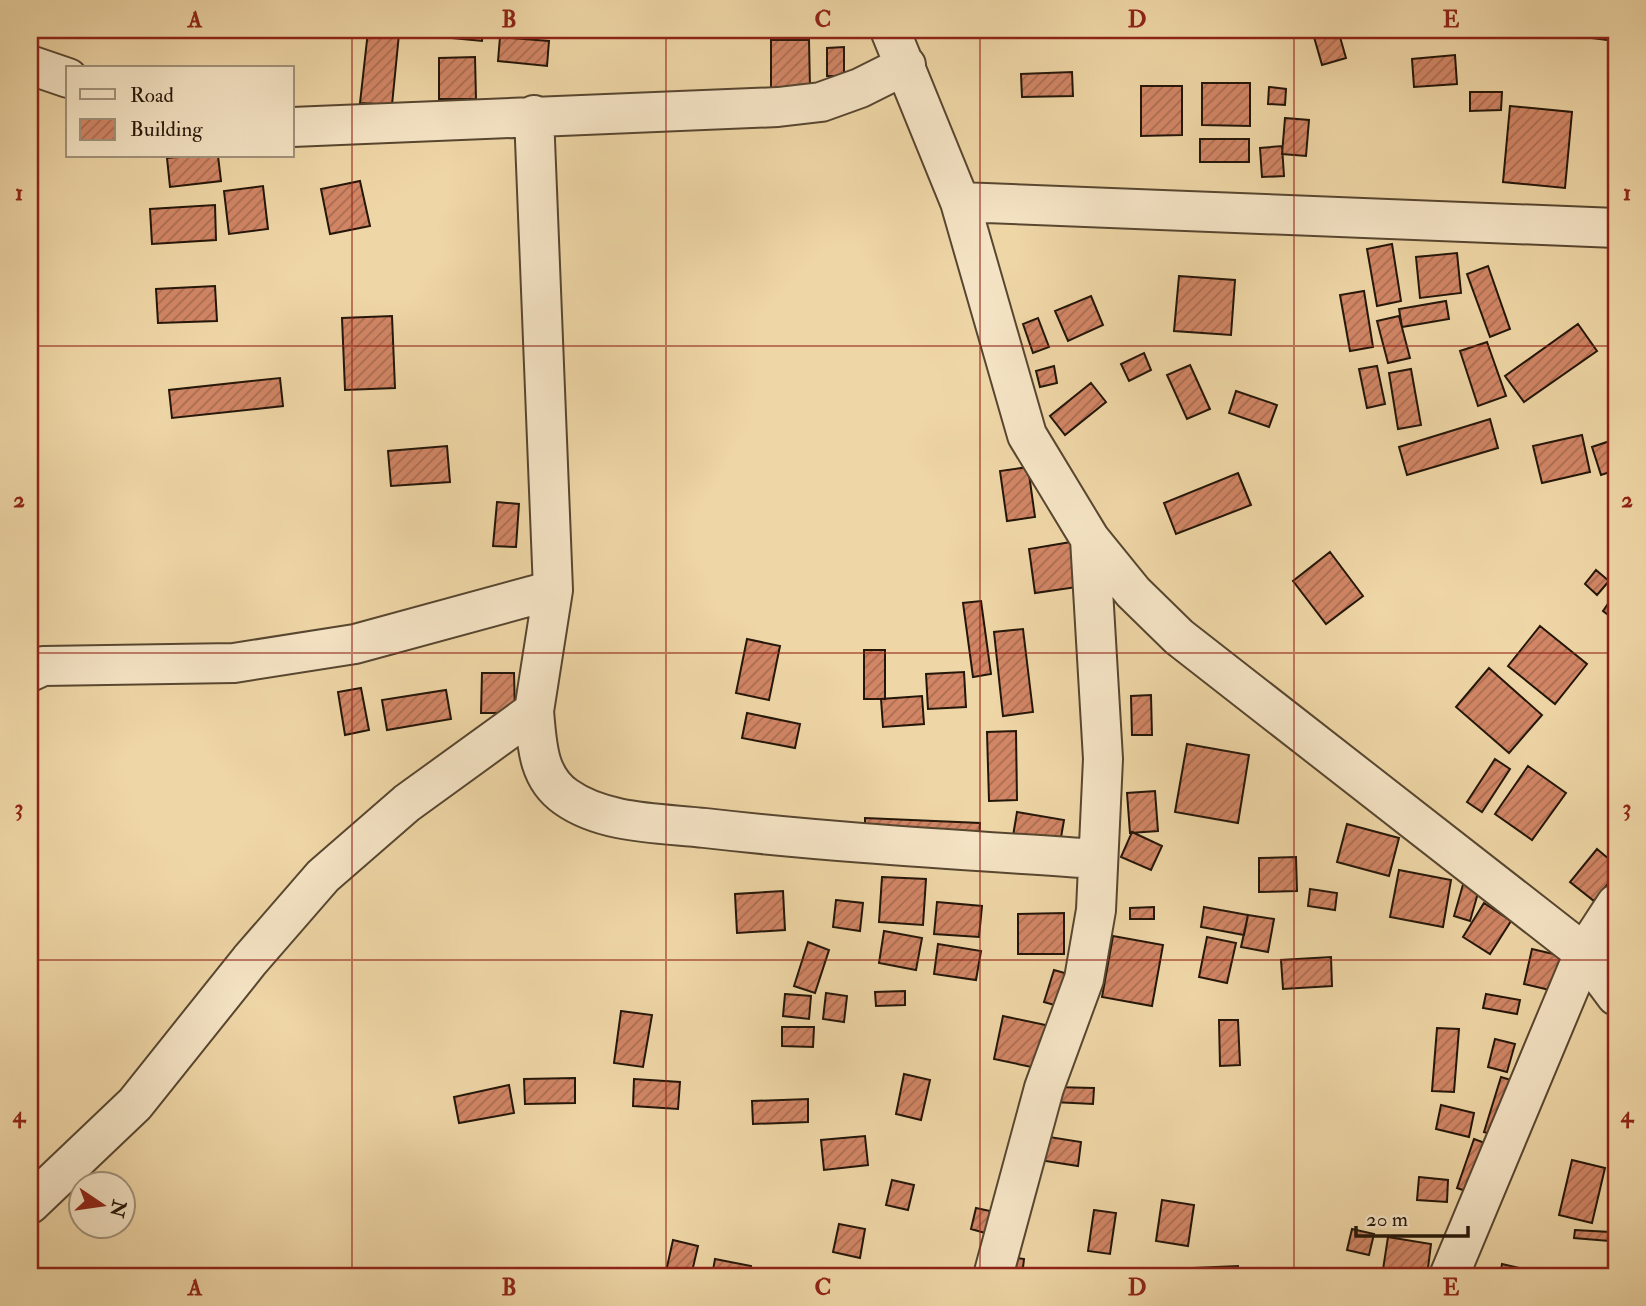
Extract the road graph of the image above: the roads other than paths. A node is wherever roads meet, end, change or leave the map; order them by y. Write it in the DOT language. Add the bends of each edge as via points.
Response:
graph roads {
  1 [pos="890,30"];
  2 [pos="30,65"];
  3 [pos="906,65"];
  4 [pos="66,77"];
  5 [pos="534,116"];
  6 [pos="294,127"];
  7 [pos="960,202"];
  8 [pos="1616,228"];
  9 [pos="1090,539"];
  10 [pos="553,590"];
  11 [pos="37,669"];
  12 [pos="534,711"];
  13 [pos="1097,859"];
  14 [pos="1616,904"];
  15 [pos="1584,953"];
  16 [pos="1616,996"];
  17 [pos="30,1204"];
  18 [pos="993,1276"];
  19 [pos="1449,1276"];
  1 -- 3 [label="street"];
  2 -- 4 [label="street"];
  3 -- 5 [label="street" via="821,102"];
  3 -- 7 [label="street"];
  5 -- 6 [label="street"];
  5 -- 10 [label="street"];
  7 -- 8 [label="street"];
  7 -- 9 [label="street" via="1027,435"];
  9 -- 13 [label="street" via="1103,759"];
  9 -- 15 [label="street" via="1133,592 1179,637"];
  10 -- 11 [label="street" via="355,644 234,663"];
  10 -- 12 [label="street"];
  12 -- 13 [label="street" via="538,754 547,779 564,797 591,811 797,838"];
  12 -- 17 [label="street" via="407,803 323,876 135,1104"];
  13 -- 18 [label="street" via="1096,910 1084,979 1044,1088"];
  14 -- 15 [label="street"];
  15 -- 16 [label="street"];
  15 -- 19 [label="street"];
}
